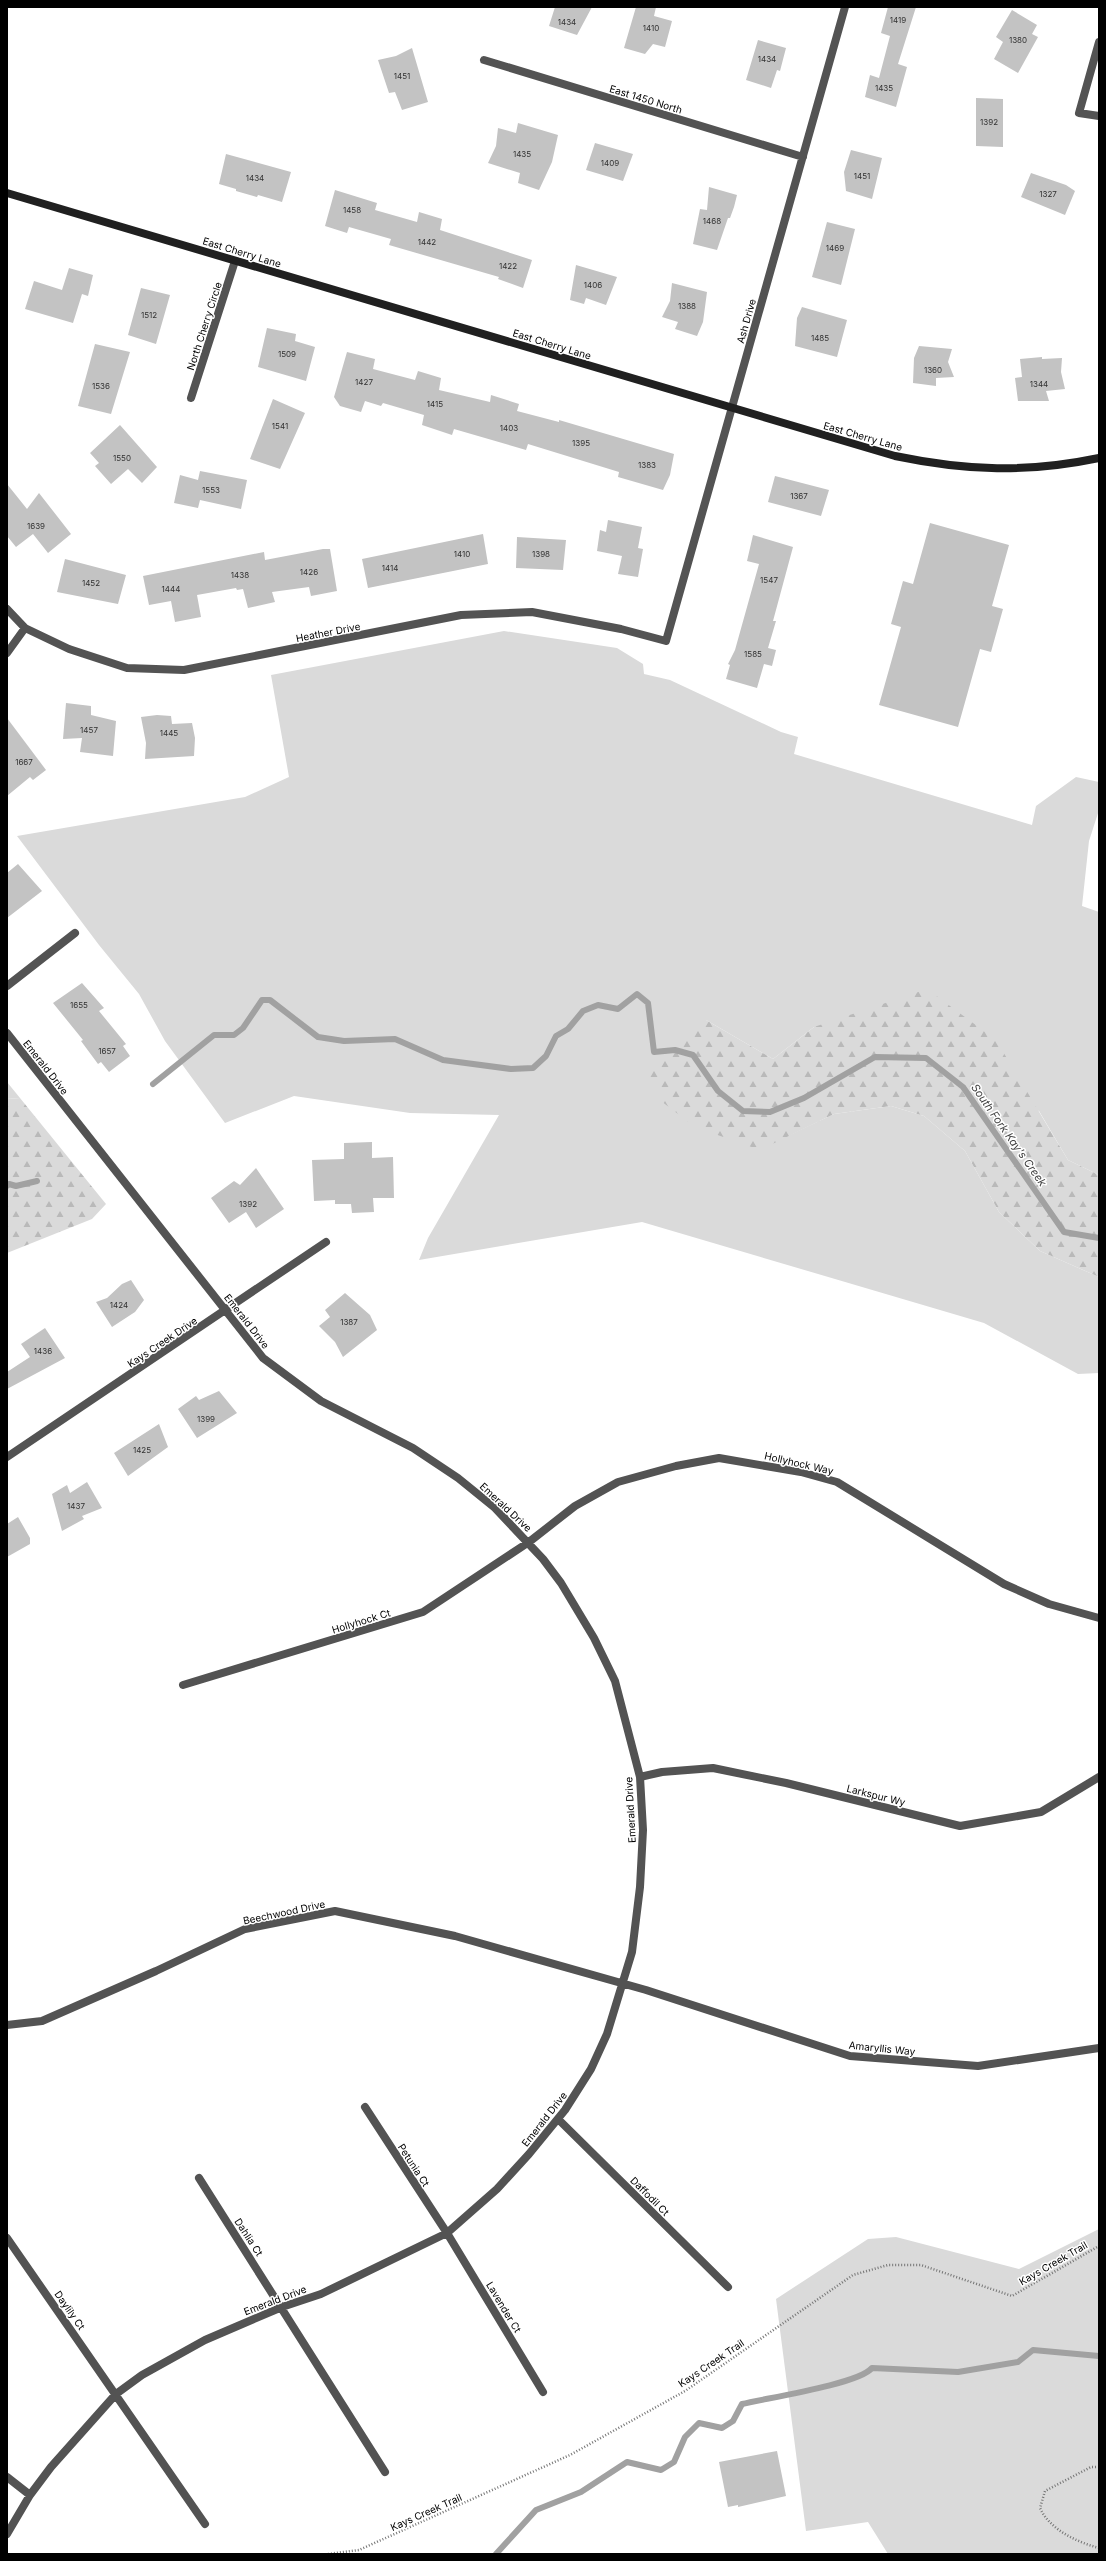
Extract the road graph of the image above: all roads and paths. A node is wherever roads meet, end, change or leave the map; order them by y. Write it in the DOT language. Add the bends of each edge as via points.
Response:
graph roads {
  1 [pos="845,7"];
  2 [pos="1099,42"];
  3 [pos="484,60"];
  4 [pos="1099,116"];
  5 [pos="803,157"];
  6 [pos="7,193"];
  7 [pos="235,260"];
  8 [pos="192,398"];
  9 [pos="733,408"];
  10 [pos="1099,458"];
  11 [pos="7,609"];
  12 [pos="25,628"];
  13 [pos="666,641"];
  14 [pos="7,653"];
  15 [pos="75,933"];
  16 [pos="7,986"];
  17 [pos="7,1033"];
  18 [pos="326,1242"];
  19 [pos="226,1310"];
  20 [pos="7,1458"];
  21 [pos="529,1542"];
  22 [pos="1099,1618"];
  23 [pos="183,1685"];
  24 [pos="640,1777"];
  25 [pos="1099,1778"];
  26 [pos="624,1983"];
  27 [pos="7,2025"];
  28 [pos="1099,2048"];
  29 [pos="365,2107"];
  30 [pos="558,2119"];
  31 [pos="199,2178"];
  32 [pos="447,2233"];
  33 [pos="7,2238"];
  34 [pos="1099,2246"];
  35 [pos="728,2287"];
  36 [pos="282,2306"];
  37 [pos="543,2392"];
  38 [pos="116,2394"];
  39 [pos="1099,2467"];
  40 [pos="385,2472"];
  41 [pos="7,2477"];
  42 [pos="30,2495"];
  43 [pos="205,2524"];
  44 [pos="7,2534"];
  45 [pos="1099,2548"];
  46 [pos="328,2554"];
  1 -- 5 [label="street, Ash Drive"];
  2 -- 4 [label="street" via="1078,113"];
  3 -- 5 [label="street, East 1450 North"];
  5 -- 9 [label="street, Ash Drive"];
  6 -- 7 [label="street, East Cherry Lane"];
  7 -- 8 [label="street, North Cherry Circle"];
  7 -- 9 [label="street, East Cherry Lane"];
  9 -- 10 [label="street, East Cherry Lane" via="895,456 944,466 1002,469 1063,466"];
  9 -- 13 [label="street, Ash Drive"];
  11 -- 12 [label="street, Heather Drive"];
  12 -- 13 [label="street, Heather Drive" via="69,649 127,668 184,670 461,615 532,612 621,629"];
  12 -- 14 [label="street"];
  15 -- 16 [label="street"];
  17 -- 19 [label="street, Emerald Drive"];
  18 -- 19 [label="street, Kays Creek Drive"];
  19 -- 20 [label="street, Kays Creek Drive"];
  19 -- 21 [label="street, Emerald Drive" via="263,1358 320,1401 413,1448 458,1478 495,1508"];
  21 -- 22 [label="street, Hollyhock Way" via="575,1506 618,1482 676,1466 719,1458 801,1472 837,1482 1004,1584 1049,1604"];
  21 -- 23 [label="street, Hollyhock Ct" via="423,1612"];
  21 -- 24 [label="street, Emerald Drive" via="561,1583 616,1681"];
  24 -- 25 [label="street, Larkspur Wy" via="662,1772 713,1768 786,1783 960,1826 1041,1812"];
  24 -- 26 [label="street, Emerald Drive" via="640,1887 632,1952"];
  26 -- 27 [label="street, Beechwood Drive" via="455,1936 335,1911 245,1929 42,2021"];
  26 -- 28 [label="street, Amaryllis Way" via="850,2056 978,2066"];
  26 -- 30 [label="street, Emerald Drive" via="607,2034 591,2069"];
  29 -- 32 [label="street, Petunia Ct"];
  30 -- 32 [label="street, Emerald Drive" via="497,2189"];
  30 -- 35 [label="street, Daffodil Ct"];
  31 -- 36 [label="street, Dahlia Ct"];
  32 -- 36 [label="street, Emerald Drive" via="321,2294"];
  32 -- 37 [label="street, Lavender Ct"];
  33 -- 38 [label="street, Daylily Ct"];
  34 -- 46 [label="path, Kays Creek Trail" via="1012,2296 921,2265 888,2265 853,2275 685,2391 570,2454 359,2550"];
  36 -- 38 [label="street, Emerald Drive" via="205,2340 142,2375"];
  36 -- 40 [label="street, Dahlia Ct"];
  38 -- 42 [label="street, Emerald Drive" via="90,2420"];
  38 -- 43 [label="street, Daylily Ct"];
  39 -- 45 [label="path" via="1091,2467 1045,2491 1040,2508 1045,2518 1056,2528 1084,2544"];
  41 -- 42 [label="street"];
  42 -- 44 [label="street, Emerald Drive"];
}
